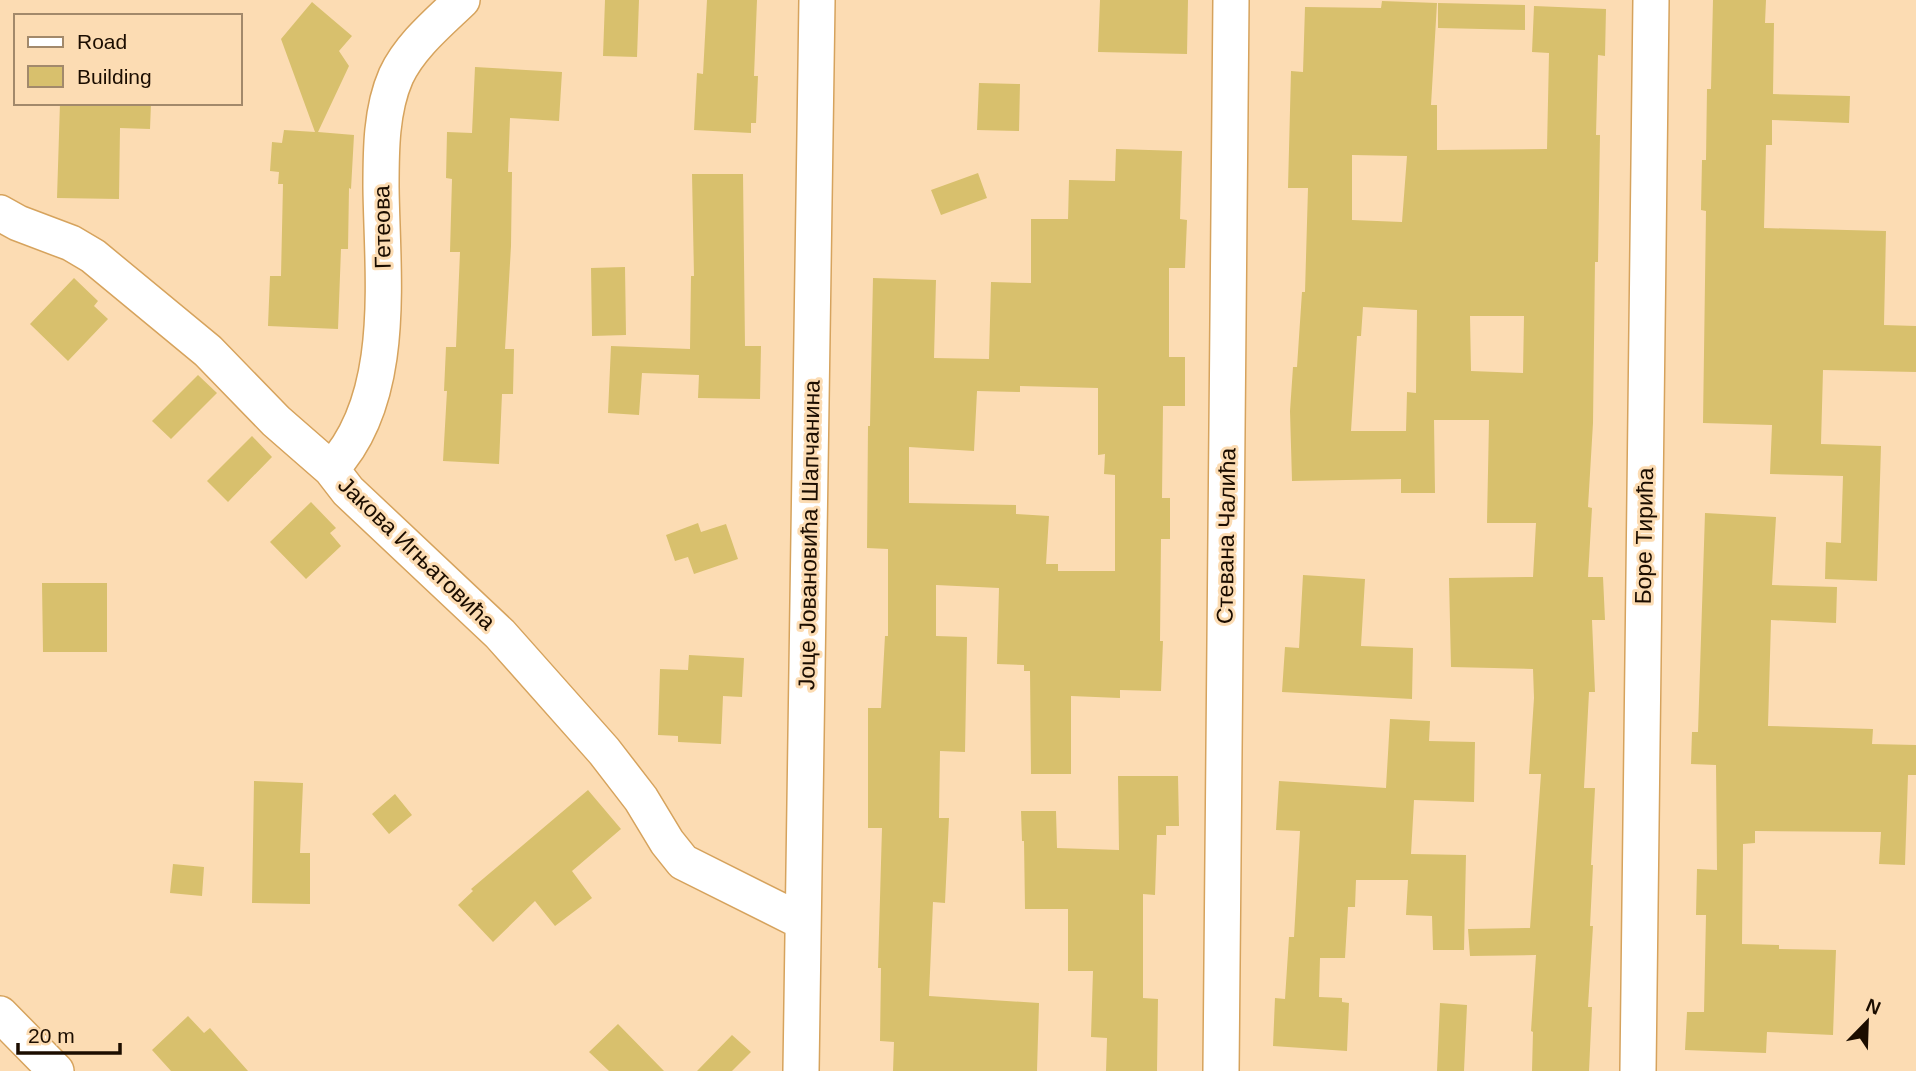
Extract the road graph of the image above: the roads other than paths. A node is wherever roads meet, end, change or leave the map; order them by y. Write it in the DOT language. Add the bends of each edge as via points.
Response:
graph roads {
  1 [pos="462,0"];
  2 [pos="817,0"];
  3 [pos="1231,0"];
  4 [pos="1651,0"];
  5 [pos="0,213"];
  6 [pos="331,469"];
  7 [pos="803,922"];
  8 [pos="0,1014"];
  9 [pos="56,1071"];
  10 [pos="801,1071"];
  11 [pos="1222,1071"];
  12 [pos="1638,1071"];
  1 -- 6 [label="street, Гетеова" via="411,51 396,77 385,112 381,156 383,321 372,391 356,437"];
  2 -- 7 [label="street, Јоце Јовановића Шапчанина"];
  3 -- 11 [label="street, Стевана Чалића"];
  4 -- 12 [label="street, Боре Тирића"];
  5 -- 6 [label="street, Јакова Игњатовића" via="93,256 208,351"];
  6 -- 7 [label="street, Јакова Игњатовића" via="547,686 604,751 683,862"];
  7 -- 10 [label="street, Јоце Јовановића Шапчанина"];
  8 -- 9 [label="street"];
}
